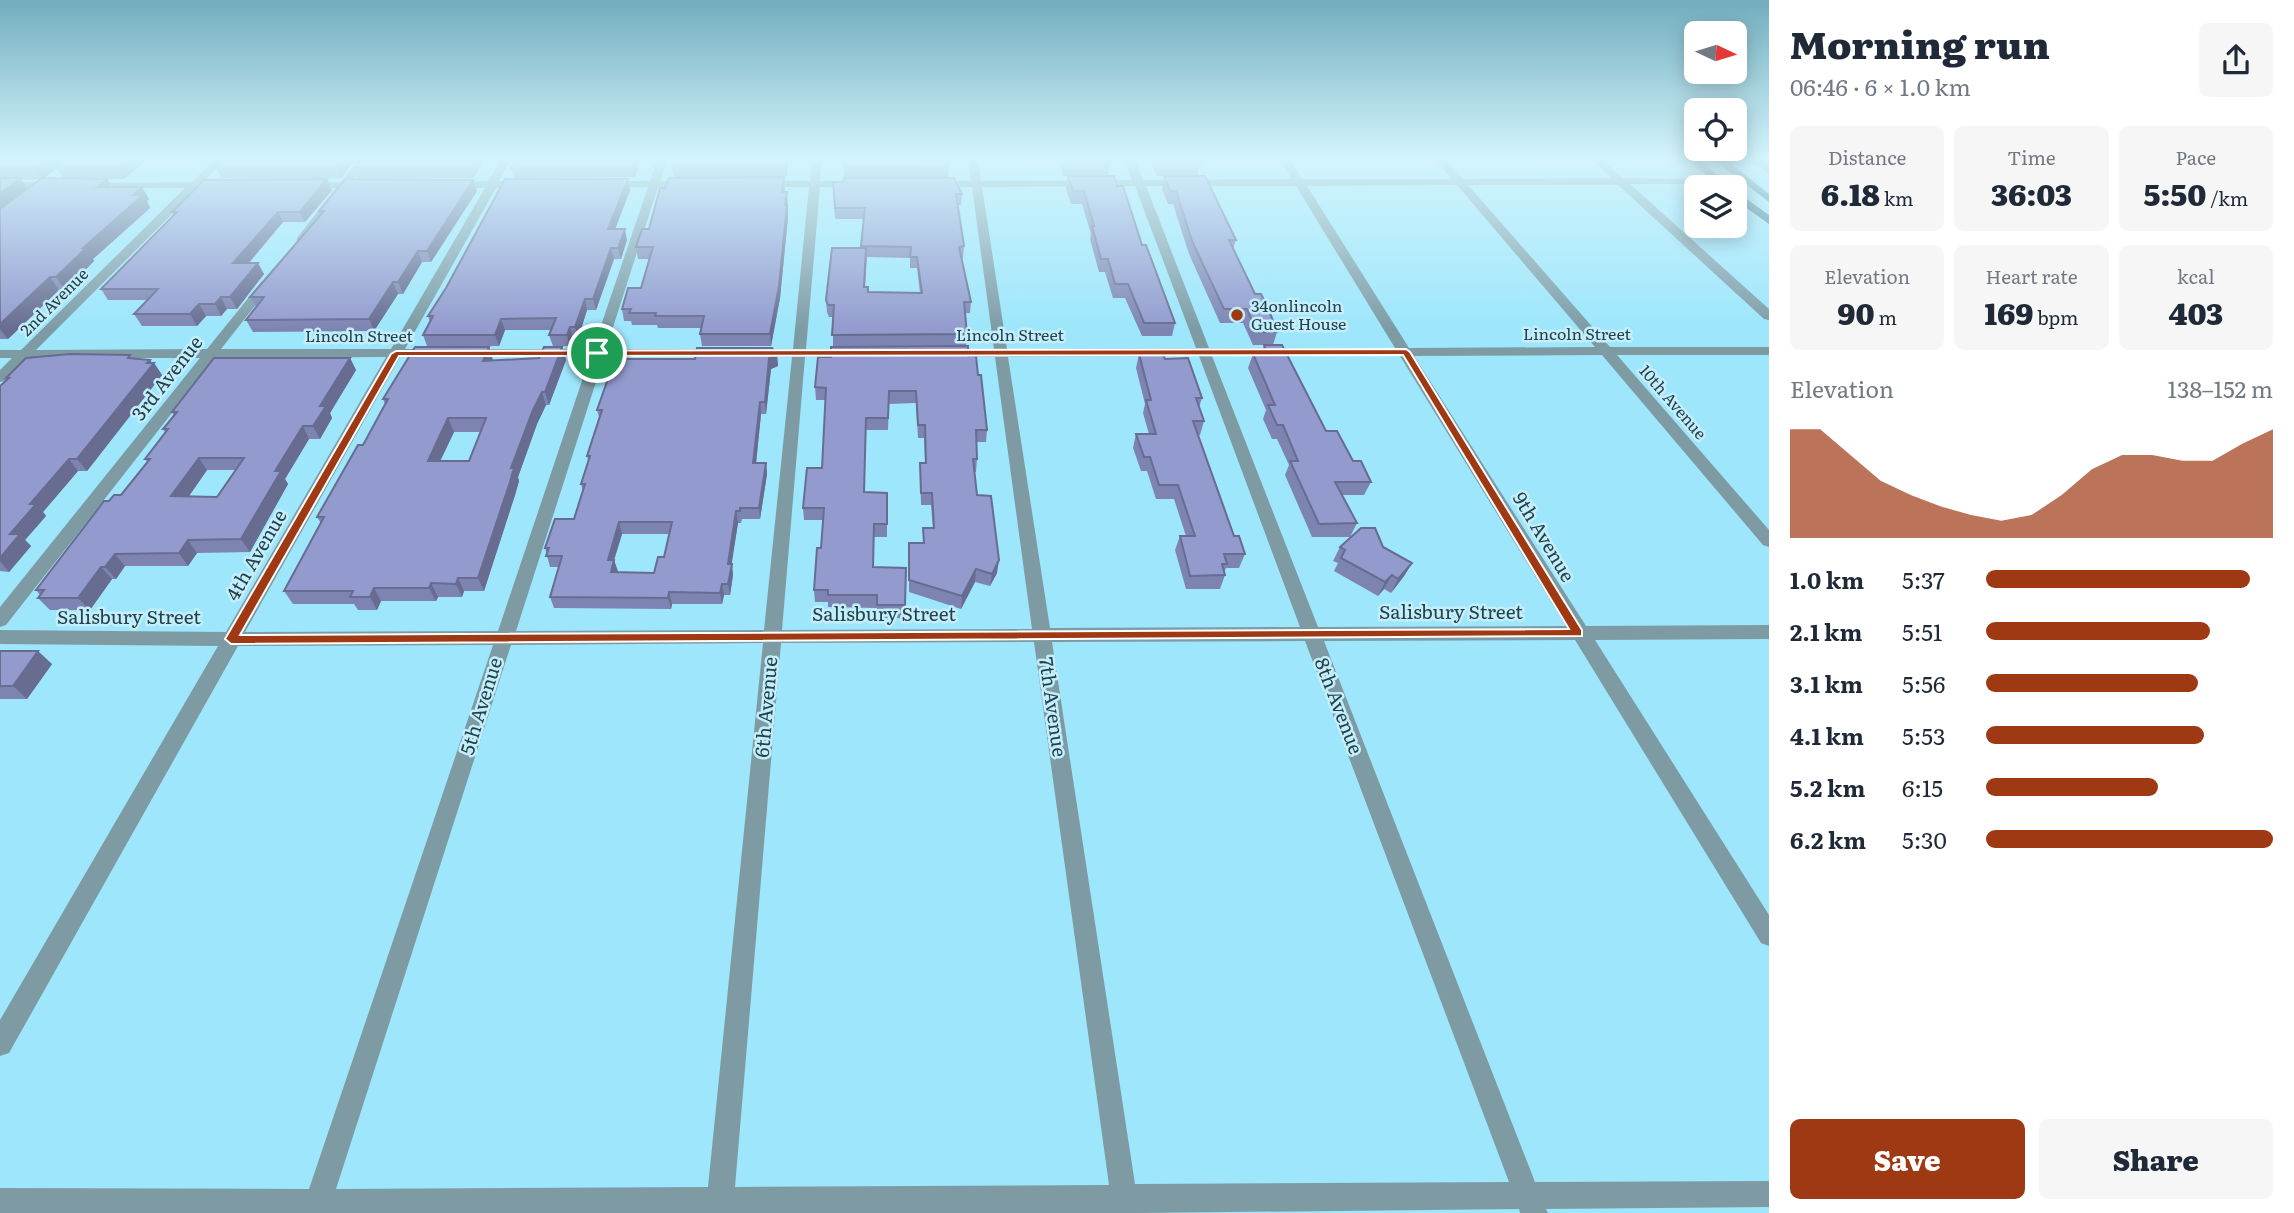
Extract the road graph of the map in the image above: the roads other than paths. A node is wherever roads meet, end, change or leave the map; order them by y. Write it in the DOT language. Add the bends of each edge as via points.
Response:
graph roads {
  1 [pos="163,217"];
  2 [pos="319,217"];
  3 [pos="474,217"];
  4 [pos="643,217"];
  5 [pos="812,217"];
  6 [pos="981,217"];
  7 [pos="1152,217"];
  8 [pos="1320,217"];
  9 [pos="1490,217"];
  10 [pos="1660,217"];
  11 [pos="291,253"];
  12 [pos="274,274"];
  13 [pos="1769,316"];
  14 [pos="1606,351"];
  15 [pos="1769,351"];
  16 [pos="1002,352"];
  17 [pos="1203,352"];
  18 [pos="1406,352"];
  19 [pos="597,353"];
  20 [pos="800,353"];
  21 [pos="871,353"];
  22 [pos="937,353"];
  23 [pos="0,354"];
  24 [pos="24,354"];
  25 [pos="210,354"];
  26 [pos="396,354"];
  27 [pos="0,378"];
  28 [pos="1769,541"];
  29 [pos="0,620"];
  30 [pos="1769,632"];
  31 [pos="1311,633"];
  32 [pos="1578,633"];
  33 [pos="1042,635"];
  34 [pos="504,636"];
  35 [pos="772,636"];
  36 [pos="0,637"];
  37 [pos="231,639"];
  38 [pos="1769,935"];
  39 [pos="0,1044"];
  40 [pos="1769,1194"];
  41 [pos="0,1200"];
  42 [pos="1125,1205"];
  43 [pos="1531,1205"];
  44 [pos="719,1207"];
  45 [pos="317,1208"];
  1 -- 24 [label="street, 2nd Avenue"];
  2 -- 11 [label="street"];
  3 -- 26 [label="street, 4th Avenue"];
  4 -- 19 [label="street, 5th Avenue"];
  5 -- 20 [label="street, 6th Avenue"];
  6 -- 16 [label="street, 7th Avenue"];
  7 -- 17 [label="street, 8th Avenue"];
  8 -- 18 [label="street, 9th Avenue"];
  9 -- 14 [label="street, 10th Avenue"];
  10 -- 13 [label="street"];
  12 -- 25 [label="street, 3rd Avenue"];
  14 -- 15 [label="street, Lincoln Street"];
  14 -- 18 [label="street, Lincoln Street"];
  14 -- 28 [label="street, 10th Avenue"];
  16 -- 17 [label="street, Lincoln Street"];
  16 -- 22 [label="street, Lincoln Street"];
  16 -- 33 [label="street, 7th Avenue"];
  17 -- 18 [label="street, Lincoln Street"];
  17 -- 31 [label="street, 8th Avenue"];
  18 -- 32 [label="street, 9th Avenue"];
  19 -- 20 [label="street, Lincoln Street"];
  19 -- 26 [label="street, Lincoln Street"];
  19 -- 34 [label="street, 5th Avenue"];
  20 -- 21 [label="street, Lincoln Street"];
  20 -- 35 [label="street, 6th Avenue"];
  23 -- 24 [label="street, Lincoln Street"];
  24 -- 25 [label="street, Lincoln Street"];
  24 -- 27 [label="street, 2nd Avenue"];
  25 -- 26 [label="street, Lincoln Street"];
  25 -- 29 [label="street, 3rd Avenue"];
  26 -- 37 [label="street, 4th Avenue"];
  30 -- 32 [label="street, Salisbury Street"];
  31 -- 32 [label="street, Salisbury Street"];
  31 -- 33 [label="street, Salisbury Street"];
  31 -- 43 [label="street, 8th Avenue"];
  32 -- 38 [label="street, 9th Avenue"];
  33 -- 35 [label="street, Salisbury Street"];
  33 -- 42 [label="street, 7th Avenue"];
  34 -- 35 [label="street, Salisbury Street"];
  34 -- 37 [label="street, Salisbury Street"];
  34 -- 45 [label="street, 5th Avenue"];
  35 -- 44 [label="street, 6th Avenue"];
  36 -- 37 [label="street, Salisbury Street"];
  37 -- 39 [label="street, 4th Avenue"];
  40 -- 43 [label="street"];
  41 -- 45 [label="street"];
  42 -- 43 [label="street"];
  42 -- 44 [label="street"];
  44 -- 45 [label="street"];
}
